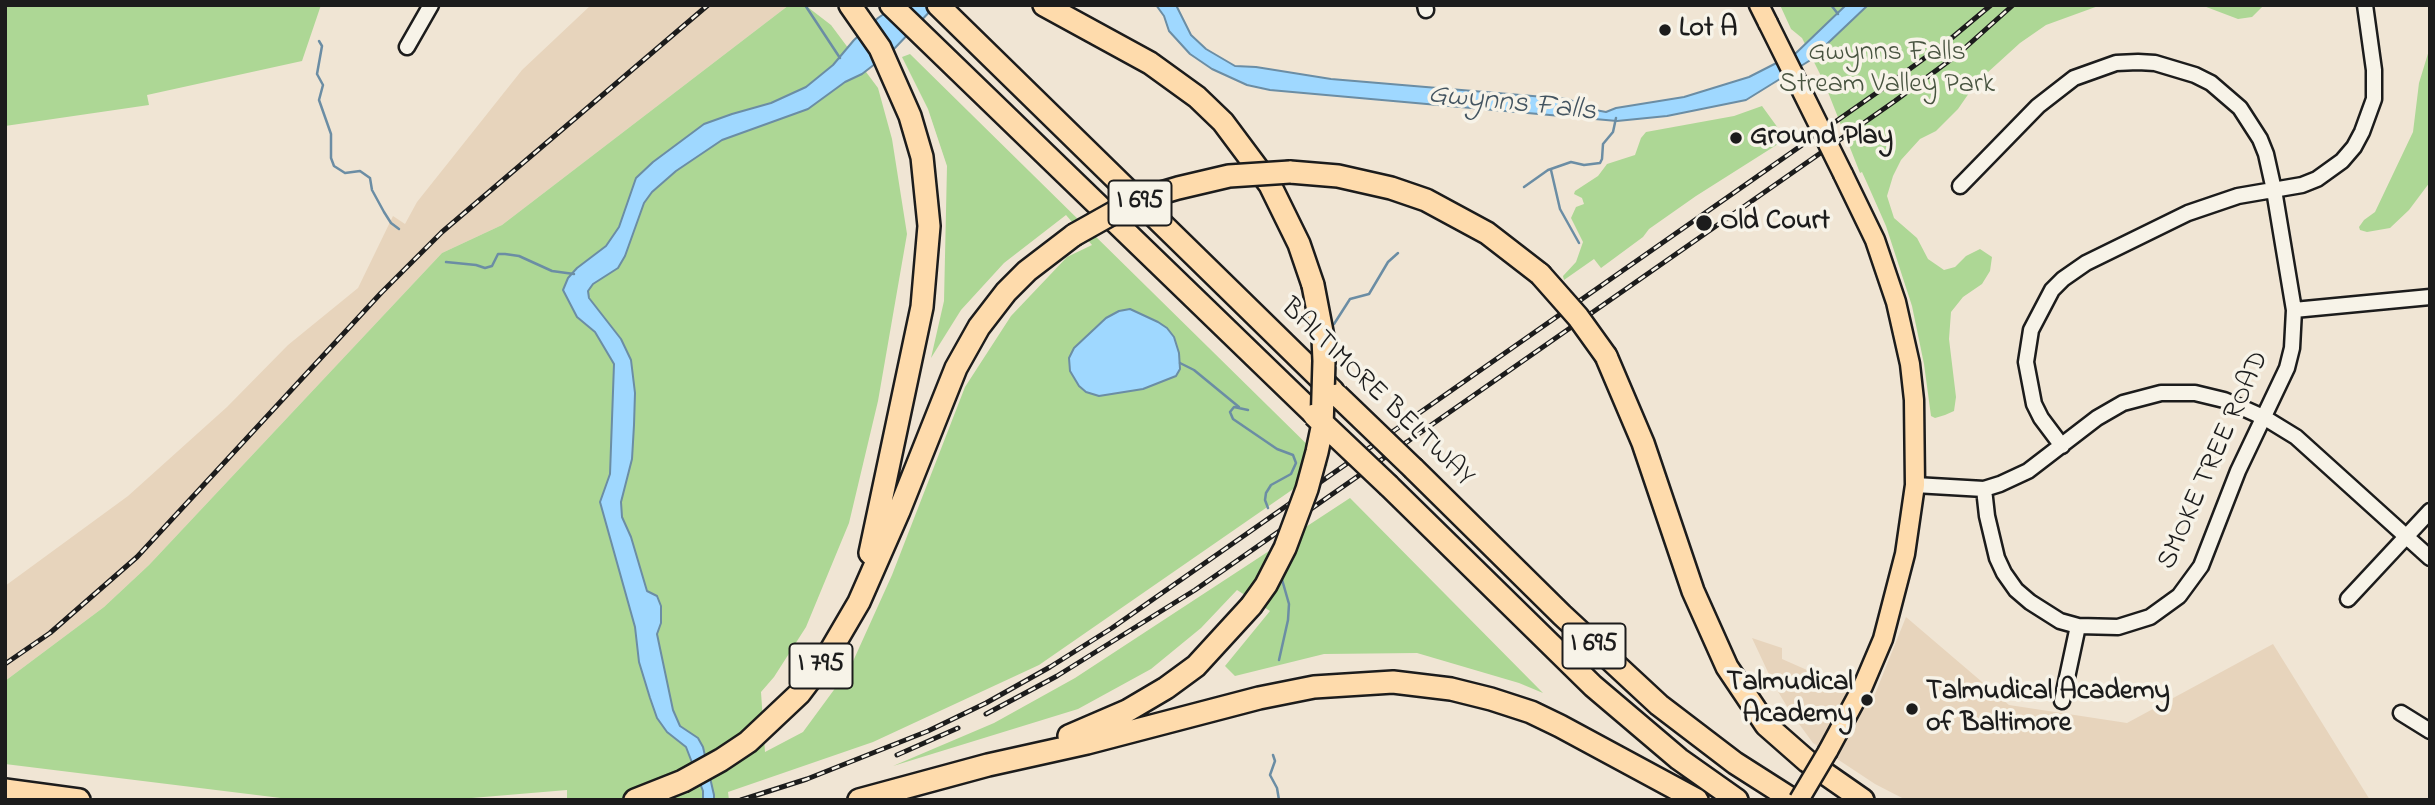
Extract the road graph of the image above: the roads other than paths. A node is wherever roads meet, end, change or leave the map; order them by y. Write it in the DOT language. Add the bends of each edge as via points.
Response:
graph roads {
  1 [pos="431,5"];
  2 [pos="891,5"];
  3 [pos="1044,5"];
  4 [pos="1759,5"];
  5 [pos="2365,5"];
  6 [pos="941,8"];
  7 [pos="855,12"];
  8 [pos="407,47"];
  9 [pos="1960,186"];
  10 [pos="2274,190"];
  11 [pos="2430,297"];
  12 [pos="2294,310"];
  13 [pos="2265,418"];
  14 [pos="2062,446"];
  15 [pos="1915,485"];
  16 [pos="1984,489"];
  17 [pos="2430,511"];
  18 [pos="2406,536"];
  19 [pos="2430,558"];
  20 [pos="2348,599"];
  21 [pos="859,602"];
  22 [pos="2078,626"];
  23 [pos="2062,701"];
  24 [pos="2402,713"];
  25 [pos="2430,731"];
  26 [pos="988,765"];
  27 [pos="5,790"];
  28 [pos="79,800"];
  29 [pos="635,800"];
  30 [pos="859,800"];
  31 [pos="1697,800"];
  32 [pos="1737,800"];
  33 [pos="1793,800"];
  34 [pos="1799,800"];
  35 [pos="1863,800"];
  1 -- 8 [label="street"];
  2 -- 32 [label="highway, BALTIMORE BELTWAY / I 695, bridge" via="1593,686"];
  3 -- 26 [label="highway, bridge" via="1150,63 1197,97 1223,122 1270,185 1313,285 1323,337 1322,416 1307,489 1285,548 1251,606 1196,666 1127,711"];
  4 -- 15 [label="main road, bridge" via="1875,240 1896,302 1911,376"];
  5 -- 10 [label="street" via="2375,83 2362,132 2354,147 2329,171 2302,185"];
  6 -- 33 [label="highway, BALTIMORE BELTWAY / I 695, bridge" via="1562,615 1659,705"];
  7 -- 21 [label="highway" via="891,69 910,116 922,157 929,241 922,307"];
  9 -- 10 [label="street, SMOKE TREE ROAD" via="2054,91 2095,68 2138,62 2174,67 2226,94 2260,139"];
  10 -- 12 [label="street, SMOKE TREE ROAD"];
  10 -- 14 [label="street" via="2188,213 2086,263 2052,290 2031,330 2026,362 2034,404"];
  11 -- 12 [label="street"];
  12 -- 13 [label="street, SMOKE TREE ROAD" via="2287,368"];
  13 -- 14 [label="street" via="2210,396 2161,393 2113,408"];
  13 -- 18 [label="street" via="2312,449"];
  13 -- 22 [label="street, SMOKE TREE ROAD" via="2238,471 2202,566 2179,596 2135,623"];
  14 -- 16 [label="street" via="2028,471"];
  15 -- 16 [label="street"];
  15 -- 34 [label="main road, bridge" via="1905,554 1883,639 1863,686"];
  16 -- 22 [label="street, SMOKE TREE ROAD" via="1991,539 2004,573 2016,590 2038,607"];
  17 -- 18 [label="street"];
  18 -- 19 [label="street"];
  18 -- 20 [label="street"];
  21 -- 29 [label="highway, I 795" via="825,660 771,723 721,761"];
  21 -- 35 [label="highway, bridge" via="956,368 972,338 1027,271 1074,235 1150,196 1229,176 1290,172 1338,176 1426,200 1487,233 1540,274 1572,309 1606,356 1643,443 1698,603 1727,667 1766,725"];
  22 -- 23 [label="street"];
  24 -- 25 [label="street"];
  26 -- 30 [label="highway"];
  26 -- 31 [label="highway" via="1283,693 1392,682 1451,689 1531,712"];
  27 -- 28 [label="highway"];
}
